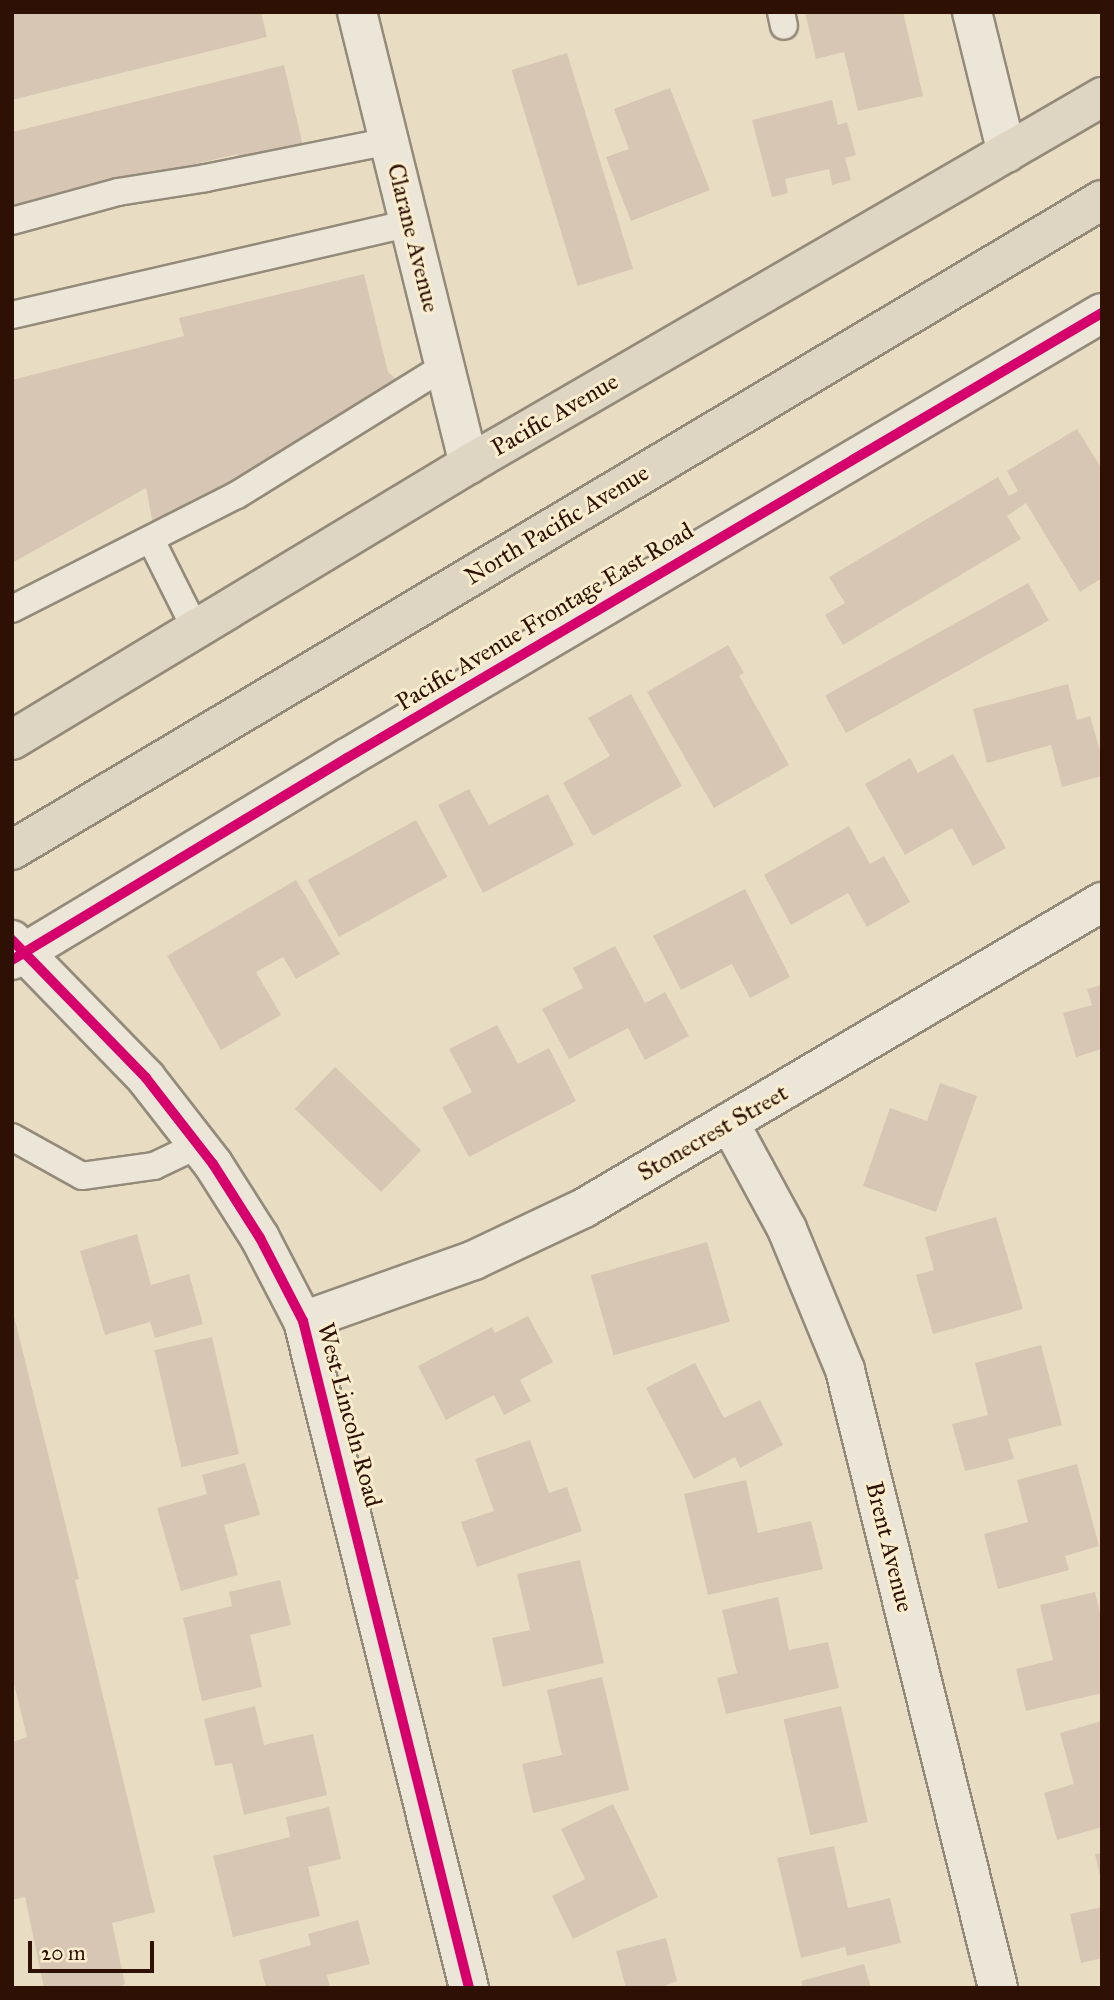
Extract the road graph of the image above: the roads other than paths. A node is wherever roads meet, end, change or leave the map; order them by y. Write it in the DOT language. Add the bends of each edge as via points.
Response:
graph roads {
  1 [pos="357,12"];
  2 [pos="972,12"];
  3 [pos="1102,97"];
  4 [pos="389,141"];
  5 [pos="1007,153"];
  6 [pos="1102,200"];
  7 [pos="12,221"];
  8 [pos="410,223"];
  9 [pos="1102,313"];
  10 [pos="12,315"];
  11 [pos="445,366"];
  12 [pos="469,464"];
  13 [pos="151,540"];
  14 [pos="12,609"];
  15 [pos="195,630"];
  16 [pos="12,740"];
  17 [pos="12,850"];
  18 [pos="1102,902"];
  19 [pos="16,952"];
  20 [pos="730,1124"];
  21 [pos="12,1137"];
  22 [pos="198,1145"];
  23 [pos="303,1321"];
  24 [pos="469,1988"];
  25 [pos="998,1988"];
  1 -- 4 [label="street, Clarane Avenue"];
  2 -- 5 [label="street"];
  3 -- 5 [label="main road, Pacific Avenue"];
  4 -- 7 [label="lane" via="118,192"];
  4 -- 8 [label="street, Clarane Avenue"];
  5 -- 12 [label="main road, Pacific Avenue"];
  6 -- 17 [label="main road, North Pacific Avenue"];
  8 -- 10 [label="lane"];
  8 -- 11 [label="street, Clarane Avenue"];
  9 -- 19 [label="street, Pacific Avenue Frontage East Road"];
  11 -- 12 [label="street, Clarane Avenue"];
  11 -- 13 [label="lane" via="237,495"];
  12 -- 15 [label="main road, Pacific Avenue"];
  13 -- 14 [label="lane"];
  13 -- 15 [label="lane"];
  15 -- 16 [label="main road, Pacific Avenue"];
  18 -- 20 [label="street, Stonecrest Street"];
  19 -- 22 [label="street, West Lincoln Road" via="146,1078"];
  20 -- 23 [label="street, Stonecrest Street" via="584,1208 487,1254"];
  20 -- 25 [label="street, Brent Avenue" via="788,1229 845,1370"];
  21 -- 22 [label="lane" via="82,1176 154,1166"];
  22 -- 23 [label="street, West Lincoln Road" via="260,1238"];
  23 -- 24 [label="street, West Lincoln Road"];
}
